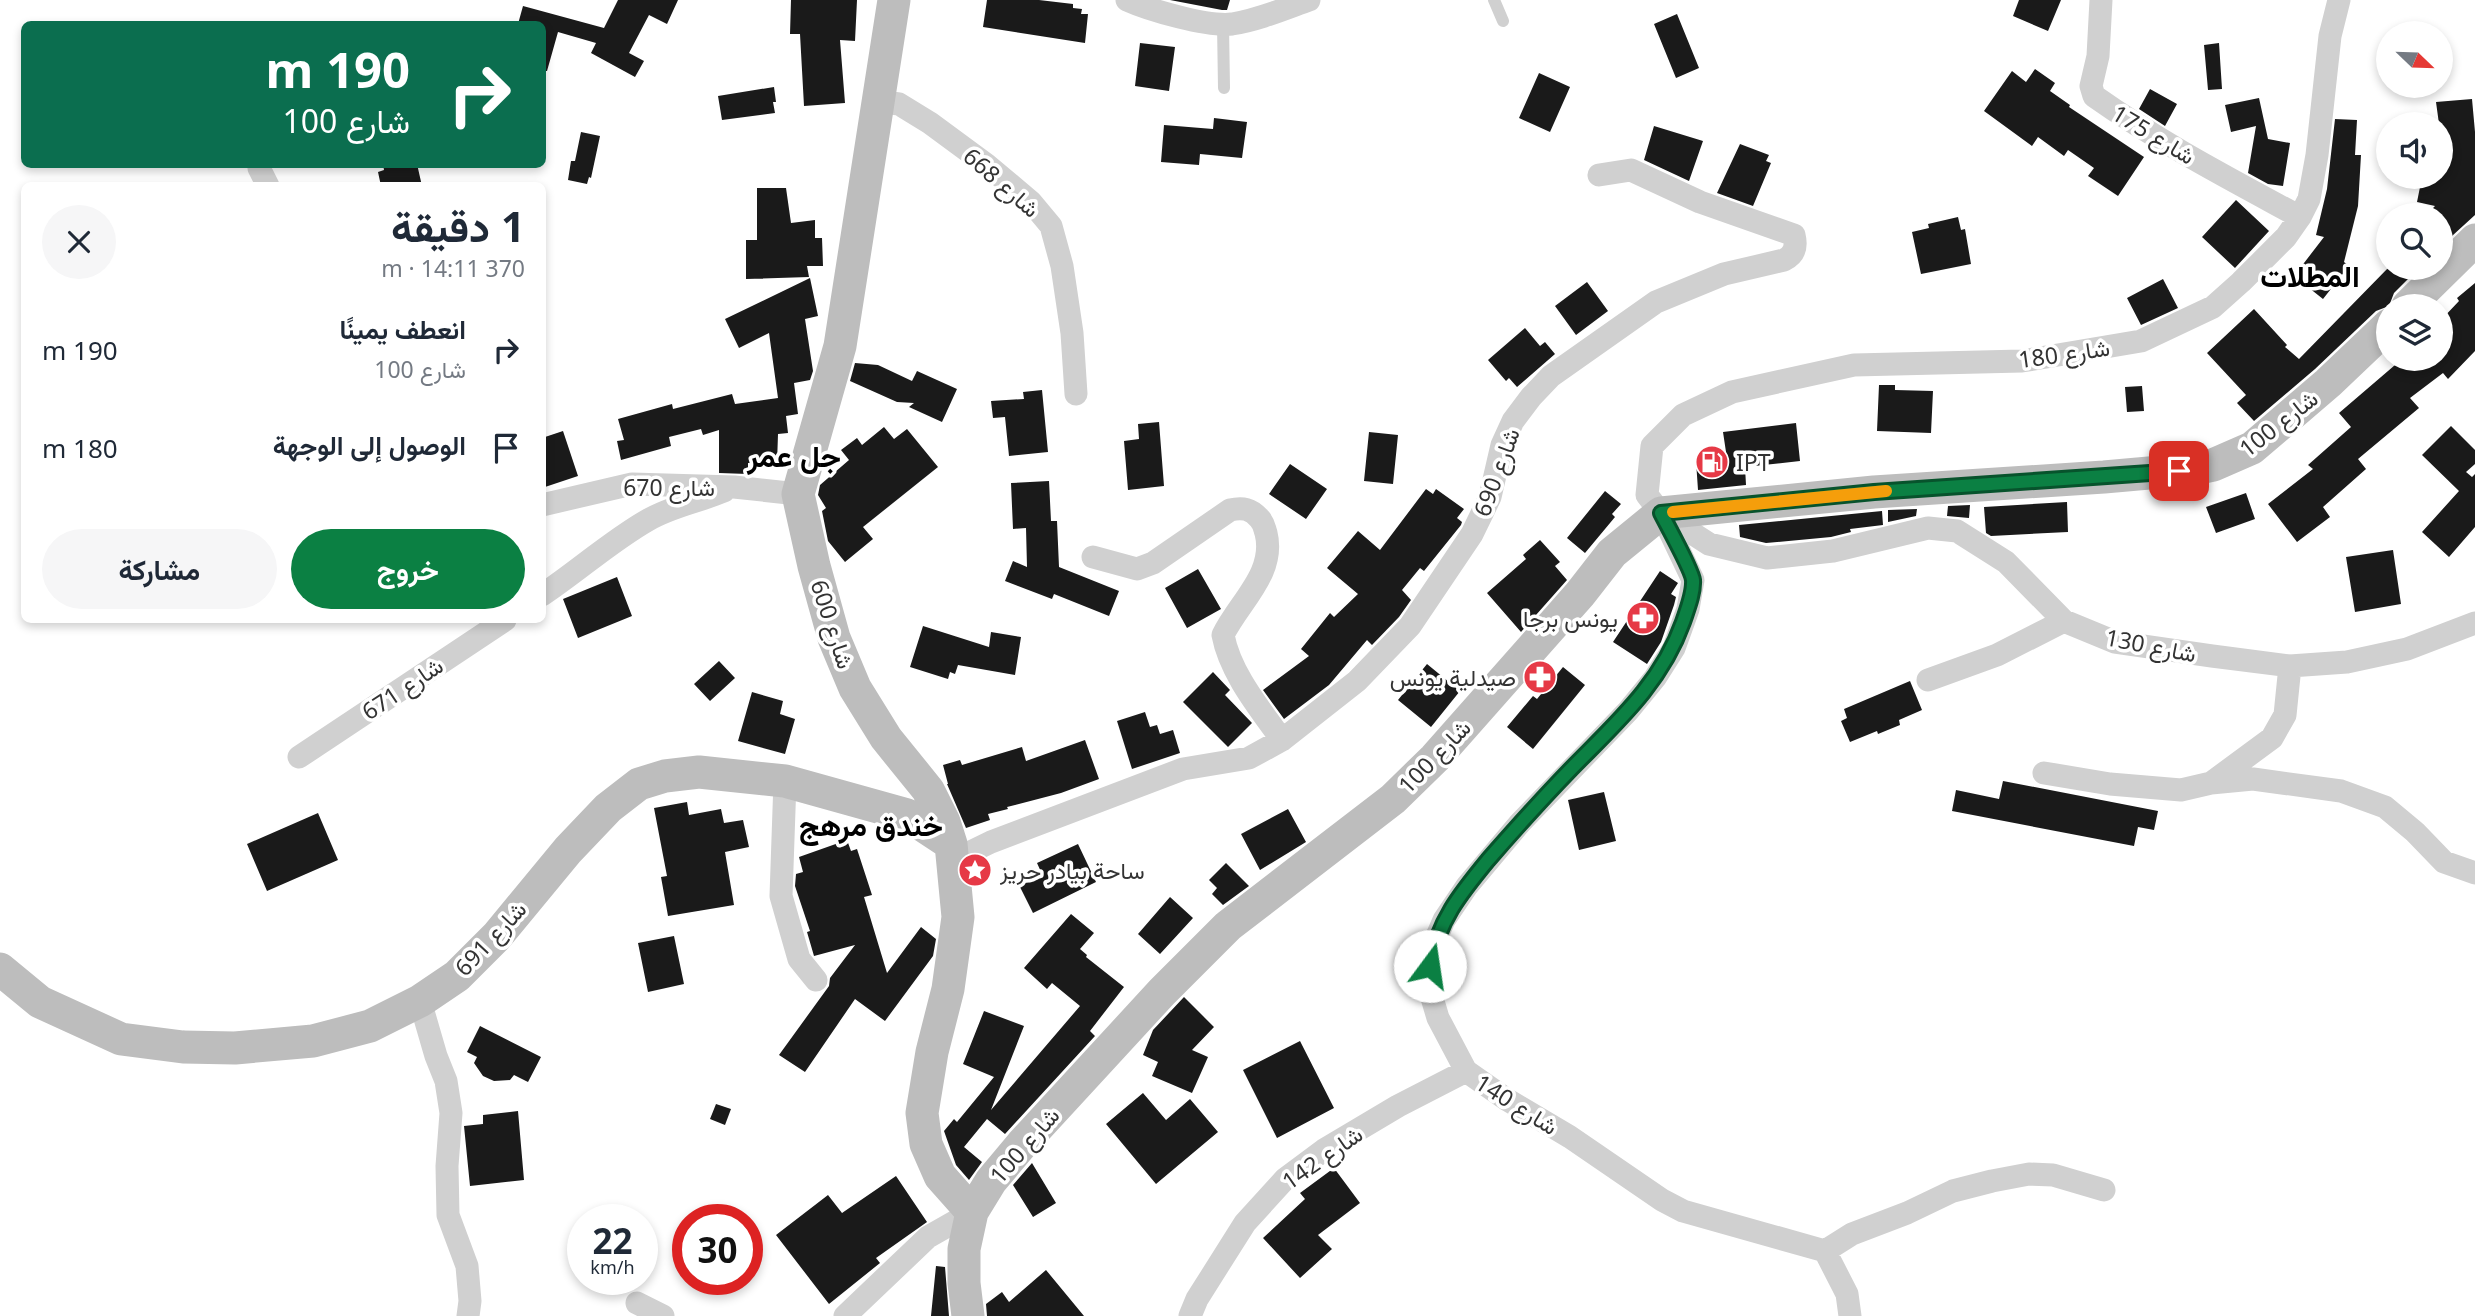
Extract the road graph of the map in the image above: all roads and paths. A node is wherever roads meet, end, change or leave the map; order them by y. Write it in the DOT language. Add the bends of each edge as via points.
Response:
graph roads {
  1 [pos="894,0"];
  2 [pos="1127,0"];
  3 [pos="1309,0"];
  4 [pos="1494,0"];
  5 [pos="2101,0"];
  6 [pos="2339,0"];
  7 [pos="1503,21"];
  8 [pos="1223,24"];
  9 [pos="1224,88"];
  10 [pos="877,101"];
  11 [pos="1599,175"];
  12 [pos="2300,217"];
  13 [pos="2475,240"];
  14 [pos="2420,294"];
  15 [pos="2376,337"];
  16 [pos="1076,394"];
  17 [pos="734,487"];
  18 [pos="798,494"];
  19 [pos="546,504"];
  20 [pos="1661,513"];
  21 [pos="1093,558"];
  22 [pos="546,592"];
  23 [pos="2064,621"];
  24 [pos="500,623"];
  25 [pos="2475,623"];
  26 [pos="2290,666"];
  27 [pos="1928,680"];
  28 [pos="1282,740"];
  29 [pos="299,757"];
  30 [pos="2044,773"];
  31 [pos="785,781"];
  32 [pos="2211,783"];
  33 [pos="953,852"];
  34 [pos="2475,873"];
  35 [pos="0,969"];
  36 [pos="816,980"];
  37 [pos="420,1000"];
  38 [pos="1466,1071"];
  39 [pos="2104,1190"];
  40 [pos="972,1212"];
  41 [pos="1825,1251"];
  42 [pos="637,1303"];
  43 [pos="468,1316"];
  44 [pos="663,1316"];
  45 [pos="845,1316"];
  46 [pos="968,1316"];
  47 [pos="1190,1316"];
  48 [pos="1850,1316"];
  1 -- 10 [label="main road, شارع 600"];
  2 -- 8 [label="street" via="1161,13"];
  3 -- 8 [label="street" via="1259,18"];
  4 -- 7 [label="lane"];
  5 -- 12 [label="street, شارع 175" via="2091,86 2094,96 2199,162"];
  6 -- 12 [label="street, شارع 180" via="2329,36 2312,189"];
  8 -- 9 [label="lane"];
  10 -- 16 [label="street, شارع 668" via="899,104 930,123 1031,202 1051,226 1072,332"];
  10 -- 18 [label="main road, شارع 600" via="840,346"];
  11 -- 28 [label="street, شارع 690" via="1631,170 1700,202 1794,235 1795,250 1784,260 1724,274 1656,302 1551,376 1513,421 1502,444 1490,497 1472,534 1410,626 1357,681"];
  12 -- 20 [label="street, شارع 180" via="2286,237 2213,307 2141,341 2022,361 1854,365 1720,397 1683,415 1652,446 1647,495"];
  13 -- 14 [label="main road"];
  15 -- 20 [label="main road, شارع 100" via="2259,443 2213,465"];
  17 -- 18 [label="street, شارع 670"];
  17 -- 19 [label="street, شارع 670" via="632,484"];
  17 -- 22 [label="street" via="650,519"];
  18 -- 33 [label="main road, شارع 600" via="830,626 855,688 886,738 928,790"];
  20 -- 23 [label="street, شارع 130" via="1709,544 1767,558 1833,551 1928,528 1957,531 2006,562"];
  20 -- 38 [label="street, شارع 140" via="1693,580 1674,648 1628,711 1520,823 1467,886 1434,943 1430,991 1438,1018"];
  20 -- 40 [label="main road, شارع 100" via="1612,553 1402,790 1228,926 1014,1153"];
  21 -- 28 [label="street" via="1137,569 1153,563 1230,510 1241,507 1254,512 1263,522 1268,553 1264,570 1223,635 1227,654"];
  23 -- 26 [label="street, شارع 130" via="2115,642"];
  23 -- 27 [label="street" via="1997,655"];
  24 -- 29 [label="street, شارع 671"];
  25 -- 26 [label="street, شارع 130" via="2407,649 2347,662"];
  26 -- 32 [label="street" via="2285,715 2272,738"];
  28 -- 33 [label="street, شارع 690" via="1249,758 1183,769"];
  30 -- 32 [label="street" via="2181,790"];
  31 -- 33 [label="main road, شارع 691" via="907,815"];
  31 -- 36 [label="street" via="780,896 799,959"];
  31 -- 37 [label="main road, شارع 691" via="699,772 639,784 608,808 568,850 497,936 457,976"];
  32 -- 34 [label="street" via="2253,779 2341,791 2385,807 2444,862"];
  33 -- 40 [label="main road, شارع 600" via="958,917 922,1113 926,1144 940,1176"];
  35 -- 37 [label="main road, شارع 691" via="40,1002 85,1024 121,1039 183,1047 313,1041 370,1026"];
  37 -- 43 [label="street" via="450,1103 447,1215 467,1266"];
  38 -- 41 [label="street, شارع 140" via="1683,1211"];
  38 -- 47 [label="street, شارع 142" via="1324,1150 1285,1179 1245,1223"];
  39 -- 41 [label="street" via="2053,1175 1992,1181 1953,1191 1852,1234"];
  40 -- 45 [label="street" via="928,1237"];
  40 -- 46 [label="main road, شارع 100" via="964,1249"];
  41 -- 48 [label="street" via="1847,1294"];
  42 -- 44 [label="street"];
}
